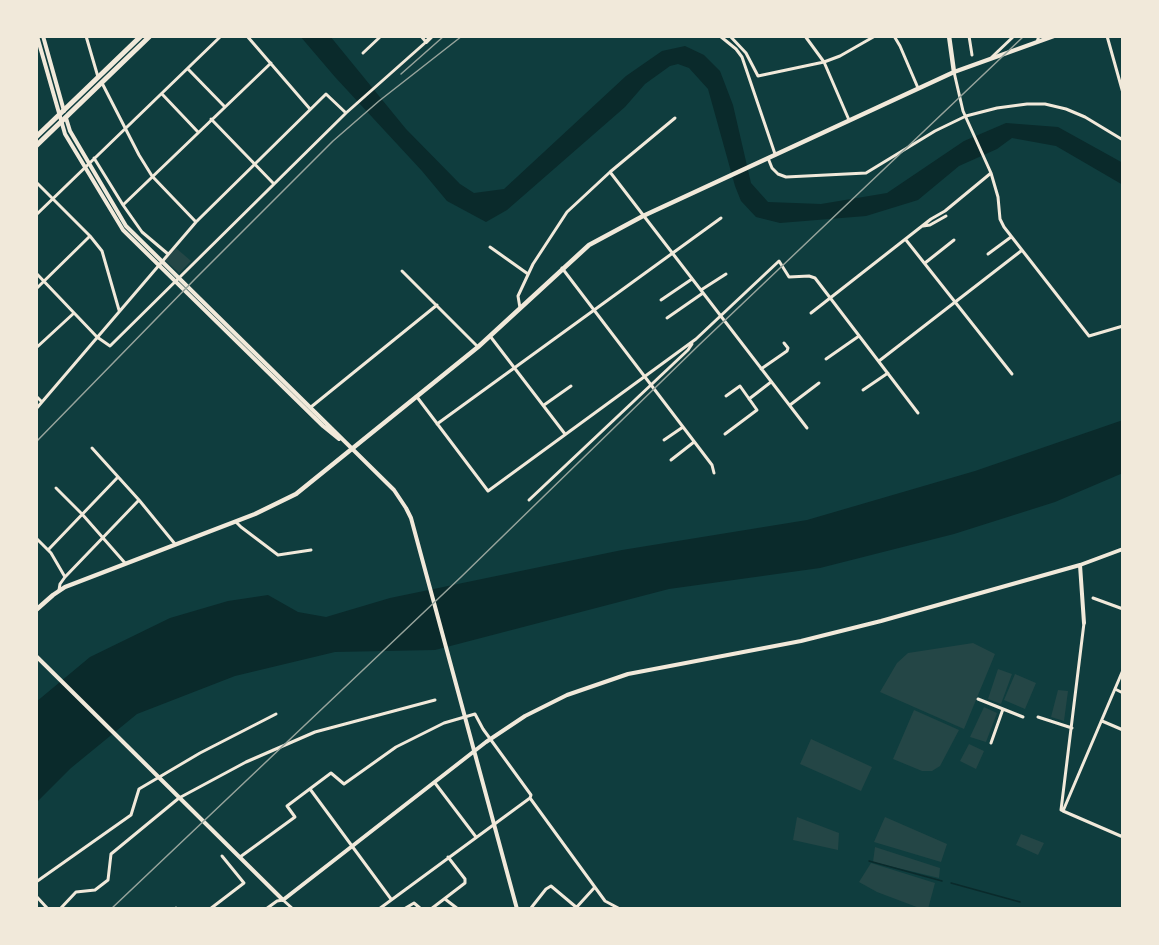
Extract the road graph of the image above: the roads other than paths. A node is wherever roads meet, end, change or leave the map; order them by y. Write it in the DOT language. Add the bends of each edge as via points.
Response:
graph roads {
  1 [pos="37,36"];
  2 [pos="43,36"];
  3 [pos="86,36"];
  4 [pos="141,36"];
  5 [pos="150,36"];
  6 [pos="221,36"];
  7 [pos="247,36"];
  8 [pos="381,36"];
  9 [pos="422,36"];
  10 [pos="432,36"];
  11 [pos="720,36"];
  12 [pos="730,36"];
  13 [pos="805,36"];
  14 [pos="875,36"];
  15 [pos="894,36"];
  16 [pos="949,36"];
  17 [pos="969,36"];
  18 [pos="1014,36"];
  19 [pos="1039,36"];
  20 [pos="1054,36"];
  21 [pos="1107,36"];
  22 [pos="375,38"];
  23 [pos="426,42"];
  24 [pos="1037,42"];
  25 [pos="363,52"];
  26 [pos="972,55"];
  27 [pos="992,57"];
  28 [pos="824,62"];
  29 [pos="271,63"];
  30 [pos="188,68"];
  31 [pos="954,72"];
  32 [pos="1121,78"];
  33 [pos="100,80"];
  34 [pos="918,88"];
  35 [pos="1123,93"];
  36 [pos="161,94"];
  37 [pos="224,106"];
  38 [pos="310,109"];
  39 [pos="64,111"];
  40 [pos="347,112"];
  41 [pos="62,118"];
  42 [pos="675,118"];
  43 [pos="966,118"];
  44 [pos="211,119"];
  45 [pos="849,120"];
  46 [pos="125,129"];
  47 [pos="198,132"];
  48 [pos="36,137"];
  49 [pos="1123,140"];
  50 [pos="36,146"];
  51 [pos="775,154"];
  52 [pos="94,158"];
  53 [pos="766,159"];
  54 [pos="253,164"];
  55 [pos="86,165"];
  56 [pos="610,172"];
  57 [pos="990,172"];
  58 [pos="152,176"];
  59 [pos="36,182"];
  60 [pos="274,184"];
  61 [pos="53,198"];
  62 [pos="123,205"];
  63 [pos="36,215"];
  64 [pos="644,216"];
  65 [pos="946,216"];
  66 [pos="721,218"];
  67 [pos="196,222"];
  68 [pos="923,226"];
  69 [pos="90,236"];
  70 [pos="1011,237"];
  71 [pos="906,240"];
  72 [pos="954,240"];
  73 [pos="490,247"];
  74 [pos="1021,252"];
  75 [pos="672,253"];
  76 [pos="168,254"];
  77 [pos="988,254"];
  78 [pos="925,263"];
  79 [pos="562,268"];
  80 [pos="402,271"];
  81 [pos="36,273"];
  82 [pos="528,274"];
  83 [pos="726,274"];
  84 [pos="692,279"];
  85 [pos="44,281"];
  86 [pos="36,289"];
  87 [pos="702,292"];
  88 [pos="830,298"];
  89 [pos="661,300"];
  90 [pos="956,302"];
  91 [pos="437,305"];
  92 [pos="520,308"];
  93 [pos="119,310"];
  94 [pos="593,310"];
  95 [pos="74,313"];
  96 [pos="811,313"];
  97 [pos="721,317"];
  98 [pos="668,318"];
  99 [pos="1123,326"];
  100 [pos="490,336"];
  101 [pos="859,336"];
  102 [pos="97,337"];
  103 [pos="692,342"];
  104 [pos="784,343"];
  105 [pos="478,347"];
  106 [pos="36,348"];
  107 [pos="250,351"];
  108 [pos="826,359"];
  109 [pos="879,361"];
  110 [pos="515,367"];
  111 [pos="761,369"];
  112 [pos="888,373"];
  113 [pos="1012,374"];
  114 [pos="644,376"];
  115 [pos="771,382"];
  116 [pos="819,383"];
  117 [pos="651,385"];
  118 [pos="571,386"];
  119 [pos="863,390"];
  120 [pos="36,396"];
  121 [pos="726,396"];
  122 [pos="417,397"];
  123 [pos="749,399"];
  124 [pos="42,402"];
  125 [pos="544,405"];
  126 [pos="790,405"];
  127 [pos="311,407"];
  128 [pos="36,409"];
  129 [pos="918,412"];
  130 [pos="437,424"];
  131 [pos="683,427"];
  132 [pos="807,428"];
  133 [pos="565,434"];
  134 [pos="725,434"];
  135 [pos="664,440"];
  136 [pos="694,442"];
  137 [pos="92,448"];
  138 [pos="351,449"];
  139 [pos="671,460"];
  140 [pos="714,473"];
  141 [pos="117,477"];
  142 [pos="56,488"];
  143 [pos="139,500"];
  144 [pos="529,500"];
  145 [pos="82,514"];
  146 [pos="236,522"];
  147 [pos="36,538"];
  148 [pos="103,538"];
  149 [pos="175,544"];
  150 [pos="1123,549"];
  151 [pos="48,550"];
  152 [pos="311,550"];
  153 [pos="125,563"];
  154 [pos="1080,565"];
  155 [pos="65,577"];
  156 [pos="60,590"];
  157 [pos="1093,598"];
  158 [pos="1123,609"];
  159 [pos="36,610"];
  160 [pos="1084,623"];
  161 [pos="36,656"];
  162 [pos="1123,670"];
  163 [pos="1115,689"];
  164 [pos="1123,693"];
  165 [pos="978,699"];
  166 [pos="435,700"];
  167 [pos="1003,709"];
  168 [pos="276,714"];
  169 [pos="1023,717"];
  170 [pos="1038,717"];
  171 [pos="1102,721"];
  172 [pos="1072,728"];
  173 [pos="1123,730"];
  174 [pos="490,740"];
  175 [pos="990,743"];
  176 [pos="158,777"];
  177 [pos="435,783"];
  178 [pos="310,789"];
  179 [pos="179,798"];
  180 [pos="530,798"];
  181 [pos="1063,811"];
  182 [pos="476,837"];
  183 [pos="1123,837"];
  184 [pos="353,847"];
  185 [pos="222,856"];
  186 [pos="240,857"];
  187 [pos="448,857"];
  188 [pos="36,882"];
  189 [pos="595,887"];
  190 [pos="36,896"];
  191 [pos="391,899"];
  192 [pos="445,899"];
  193 [pos="283,900"];
  194 [pos="576,908"];
  195 [pos="48,909"];
  196 [pos="60,909"];
  197 [pos="210,909"];
  198 [pos="266,909"];
  199 [pos="293,909"];
  200 [pos="379,909"];
  201 [pos="404,909"];
  202 [pos="421,909"];
  203 [pos="431,909"];
  204 [pos="458,909"];
  205 [pos="517,909"];
  206 [pos="532,909"];
  207 [pos="620,909"];
  1 -- 41 [label="street"];
  2 -- 39 [label="street"];
  3 -- 33 [label="street"];
  4 -- 33 [label="main road"];
  5 -- 33 [label="main road"];
  6 -- 30 [label="street"];
  7 -- 29 [label="street"];
  8 -- 22 [label="street"];
  9 -- 23 [label="street"];
  10 -- 23 [label="street"];
  11 -- 51 [label="street" via="742,57"];
  12 -- 28 [label="street" via="746,53 758,76"];
  13 -- 28 [label="street"];
  14 -- 28 [label="street"];
  15 -- 34 [label="street"];
  16 -- 31 [label="main road"];
  17 -- 26 [label="street"];
  18 -- 27 [label="street"];
  19 -- 24 [label="street"];
  20 -- 24 [label="street"];
  21 -- 32 [label="street"];
  22 -- 25 [label="street"];
  23 -- 40 [label="street"];
  24 -- 27 [label="street"];
  27 -- 31 [label="street"];
  28 -- 45 [label="street"];
  29 -- 37 [label="street"];
  29 -- 38 [label="street"];
  30 -- 36 [label="street"];
  30 -- 37 [label="street"];
  31 -- 34 [label="main road"];
  31 -- 43 [label="street"];
  32 -- 35 [label="street"];
  33 -- 39 [label="main road"];
  33 -- 41 [label="main road"];
  33 -- 46 [label="street"];
  34 -- 45 [label="main road"];
  36 -- 46 [label="street"];
  36 -- 47 [label="street"];
  37 -- 44 [label="street"];
  38 -- 40 [label="street" via="326,94"];
  38 -- 54 [label="street"];
  39 -- 41 [label="main road"];
  40 -- 60 [label="street"];
  41 -- 48 [label="main road"];
  41 -- 50 [label="main road"];
  41 -- 55 [label="street"];
  42 -- 56 [label="street"];
  43 -- 49 [label="street" via="1008,106 1045,104 1076,113"];
  43 -- 53 [label="street" via="935,131 866,173 786,177 778,174"];
  43 -- 57 [label="street"];
  44 -- 47 [label="street"];
  44 -- 54 [label="street"];
  45 -- 51 [label="main road"];
  46 -- 52 [label="street"];
  46 -- 58 [label="street"];
  47 -- 58 [label="street"];
  51 -- 53 [label="main road"];
  52 -- 55 [label="street"];
  52 -- 62 [label="street"];
  53 -- 64 [label="main road"];
  54 -- 60 [label="street"];
  54 -- 67 [label="street"];
  55 -- 61 [label="street"];
  55 -- 107 [label="street" via="114,217"];
  56 -- 64 [label="street"];
  56 -- 82 [label="street" via="567,212"];
  57 -- 68 [label="street"];
  57 -- 70 [label="street" via="1000,219"];
  58 -- 62 [label="street"];
  58 -- 67 [label="street"];
  59 -- 61 [label="street"];
  60 -- 102 [label="street" via="110,346"];
  61 -- 63 [label="street"];
  61 -- 69 [label="street"];
  62 -- 76 [label="street" via="142,232"];
  64 -- 75 [label="street"];
  64 -- 79 [label="main road" via="589,245"];
  65 -- 68 [label="street"];
  66 -- 75 [label="street"];
  67 -- 76 [label="street"];
  68 -- 71 [label="street"];
  69 -- 85 [label="street"];
  69 -- 93 [label="street" via="102,251"];
  70 -- 74 [label="street"];
  70 -- 77 [label="street"];
  71 -- 78 [label="street"];
  71 -- 88 [label="street"];
  72 -- 78 [label="street"];
  73 -- 82 [label="street"];
  74 -- 90 [label="street"];
  74 -- 99 [label="street" via="1089,336"];
  75 -- 84 [label="street"];
  75 -- 94 [label="street"];
  76 -- 93 [label="street"];
  78 -- 90 [label="street"];
  79 -- 92 [label="main road"];
  79 -- 94 [label="street"];
  80 -- 91 [label="street"];
  81 -- 85 [label="street"];
  82 -- 92 [label="street" via="518,296"];
  83 -- 87 [label="street"];
  84 -- 87 [label="street"];
  84 -- 89 [label="street"];
  85 -- 86 [label="street"];
  85 -- 95 [label="street"];
  87 -- 97 [label="street"];
  87 -- 98 [label="street"];
  88 -- 96 [label="street"];
  88 -- 97 [label="street" via="815,278 789,277 779,261"];
  88 -- 101 [label="street"];
  90 -- 109 [label="street"];
  90 -- 113 [label="street"];
  91 -- 105 [label="street"];
  91 -- 127 [label="street"];
  92 -- 100 [label="main road"];
  93 -- 102 [label="street"];
  94 -- 110 [label="street"];
  94 -- 114 [label="street"];
  95 -- 102 [label="street"];
  95 -- 106 [label="street"];
  97 -- 103 [label="street"];
  97 -- 111 [label="street"];
  100 -- 105 [label="main road"];
  100 -- 110 [label="street"];
  101 -- 108 [label="street"];
  101 -- 109 [label="street"];
  102 -- 124 [label="street"];
  103 -- 114 [label="street"];
  103 -- 117 [label="street"];
  104 -- 111 [label="street" via="787,351"];
  105 -- 122 [label="main road"];
  107 -- 127 [label="street"];
  107 -- 138 [label="street"];
  109 -- 112 [label="street"];
  110 -- 125 [label="street"];
  110 -- 130 [label="street"];
  111 -- 115 [label="street"];
  112 -- 119 [label="street"];
  112 -- 129 [label="street"];
  114 -- 117 [label="street"];
  114 -- 133 [label="street"];
  115 -- 123 [label="street"];
  115 -- 126 [label="street"];
  116 -- 126 [label="street"];
  117 -- 131 [label="street"];
  117 -- 144 [label="street"];
  118 -- 125 [label="street"];
  120 -- 124 [label="street"];
  121 -- 123 [label="street" via="740,386"];
  122 -- 130 [label="street"];
  122 -- 138 [label="main road"];
  123 -- 134 [label="street" via="757,410"];
  124 -- 128 [label="street"];
  125 -- 133 [label="street"];
  126 -- 132 [label="street"];
  127 -- 138 [label="street"];
  130 -- 133 [label="street" via="488,491"];
  131 -- 135 [label="street"];
  131 -- 136 [label="street"];
  136 -- 139 [label="street"];
  136 -- 140 [label="street"];
  137 -- 141 [label="street"];
  138 -- 146 [label="main road" via="296,494"];
  138 -- 205 [label="street" via="394,490 411,518"];
  141 -- 143 [label="street"];
  141 -- 145 [label="street"];
  142 -- 145 [label="street"];
  143 -- 148 [label="street"];
  143 -- 149 [label="street"];
  145 -- 148 [label="street"];
  145 -- 151 [label="street"];
  146 -- 149 [label="main road"];
  146 -- 152 [label="street" via="278,555"];
  147 -- 151 [label="street"];
  148 -- 153 [label="street"];
  148 -- 155 [label="street"];
  149 -- 153 [label="main road"];
  150 -- 154 [label="street"];
  151 -- 155 [label="street"];
  153 -- 156 [label="main road"];
  154 -- 160 [label="street"];
  154 -- 174 [label="street" via="858,627 628,674 567,694"];
  155 -- 156 [label="street"];
  156 -- 159 [label="main road"];
  157 -- 158 [label="street"];
  160 -- 172 [label="street"];
  161 -- 176 [label="street"];
  162 -- 163 [label="street"];
  163 -- 164 [label="street"];
  163 -- 171 [label="street"];
  165 -- 167 [label="street"];
  166 -- 179 [label="street" via="315,732 246,762"];
  167 -- 169 [label="street"];
  167 -- 175 [label="street"];
  168 -- 176 [label="street"];
  170 -- 172 [label="street"];
  171 -- 173 [label="street"];
  171 -- 181 [label="street"];
  172 -- 181 [label="street" via="1060,810"];
  174 -- 177 [label="street"];
  174 -- 178 [label="street" via="475,714 449,721 396,747 344,784 331,773"];
  174 -- 180 [label="street"];
  176 -- 179 [label="street"];
  176 -- 188 [label="street" via="139,789 131,815"];
  177 -- 182 [label="street"];
  177 -- 184 [label="street"];
  178 -- 184 [label="street"];
  178 -- 186 [label="street" via="287,806 295,817"];
  179 -- 186 [label="street"];
  179 -- 196 [label="street" via="111,854 108,880 95,890 76,892"];
  180 -- 182 [label="street"];
  180 -- 189 [label="street"];
  181 -- 183 [label="street"];
  182 -- 187 [label="street"];
  184 -- 191 [label="street"];
  184 -- 193 [label="street"];
  185 -- 197 [label="street" via="244,883"];
  186 -- 193 [label="street"];
  187 -- 191 [label="street"];
  187 -- 192 [label="street" via="466,881"];
  189 -- 194 [label="street"];
  189 -- 207 [label="street" via="605,901"];
  190 -- 195 [label="street"];
  191 -- 200 [label="street"];
  192 -- 203 [label="street"];
  192 -- 204 [label="street"];
  193 -- 198 [label="street"];
  193 -- 199 [label="street"];
  194 -- 206 [label="street" via="551,886"];
  201 -- 202 [label="street" via="414,903"];
}
